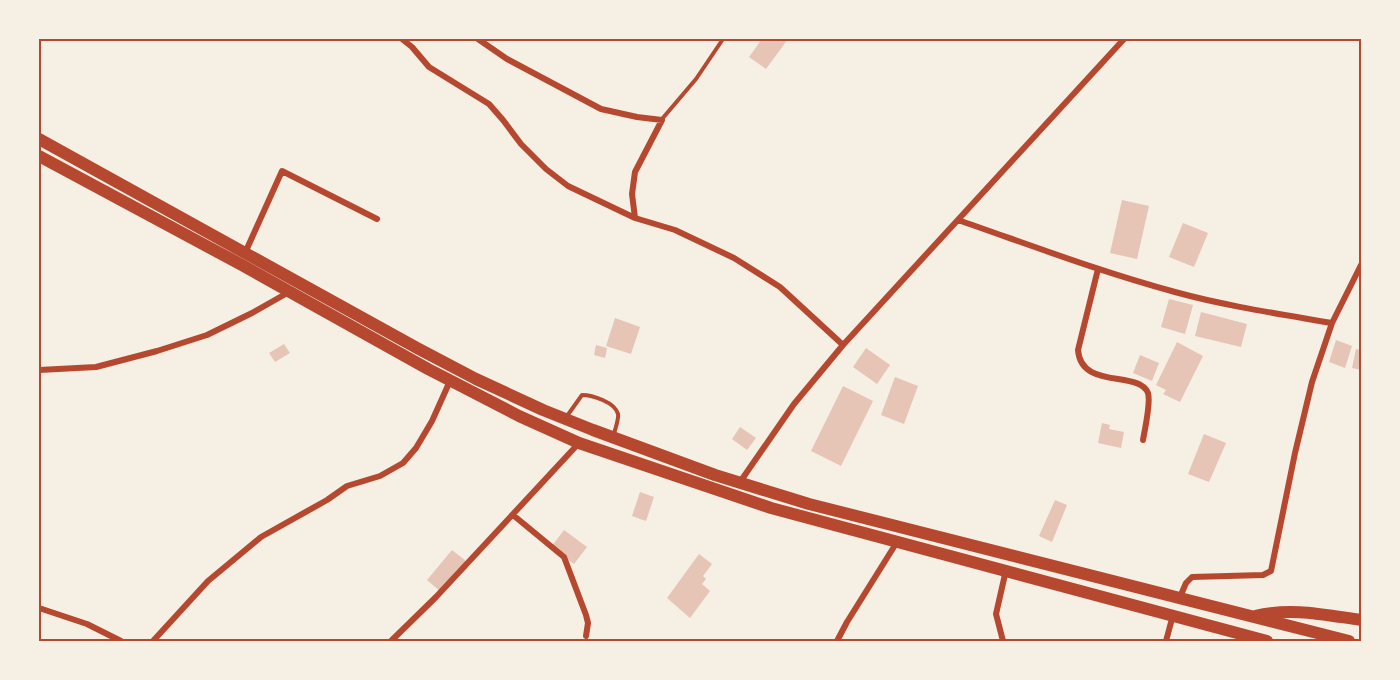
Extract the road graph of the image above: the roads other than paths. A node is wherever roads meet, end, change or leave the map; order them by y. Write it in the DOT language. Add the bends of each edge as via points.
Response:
graph roads {
  1 [pos="402,39"];
  2 [pos="478,39"];
  3 [pos="723,39"];
  4 [pos="1124,39"];
  5 [pos="662,120"];
  6 [pos="39,139"];
  7 [pos="39,156"];
  8 [pos="635,218"];
  9 [pos="377,219"];
  10 [pos="958,220"];
  11 [pos="242,258"];
  12 [pos="1361,265"];
  13 [pos="1098,269"];
  14 [pos="289,292"];
  15 [pos="1332,323"];
  16 [pos="843,345"];
  17 [pos="39,370"];
  18 [pos="450,380"];
  19 [pos="564,418"];
  20 [pos="614,438"];
  21 [pos="1143,440"];
  22 [pos="579,442"];
  23 [pos="740,482"];
  24 [pos="513,515"];
  25 [pos="897,541"];
  26 [pos="1006,570"];
  27 [pos="1179,598"];
  28 [pos="39,608"];
  29 [pos="1173,615"];
  30 [pos="1252,616"];
  31 [pos="1361,620"];
  32 [pos="586,636"];
  33 [pos="1238,636"];
  34 [pos="121,641"];
  35 [pos="153,641"];
  36 [pos="391,641"];
  37 [pos="837,641"];
  38 [pos="1003,641"];
  39 [pos="1166,641"];
  40 [pos="1267,641"];
  41 [pos="1349,641"];
  1 -- 8 [label="street" via="429,67 489,104 521,144 553,175"];
  2 -- 5 [label="street" via="507,59 601,109"];
  3 -- 5 [label="lane"];
  4 -- 10 [label="street"];
  5 -- 8 [label="street" via="635,172"];
  6 -- 11 [label="highway"];
  7 -- 11 [label="highway"];
  8 -- 16 [label="street" via="675,230 734,258 780,287"];
  9 -- 11 [label="street" via="282,171"];
  10 -- 13 [label="street"];
  10 -- 16 [label="street"];
  11 -- 14 [label="highway"];
  11 -- 19 [label="highway" via="476,379"];
  12 -- 15 [label="street"];
  13 -- 15 [label="street" via="1188,295"];
  13 -- 21 [label="street" via="1079,358 1091,372 1143,387 1148,394"];
  14 -- 17 [label="street" via="207,335 158,351 96,367"];
  14 -- 18 [label="highway"];
  15 -- 27 [label="street" via="1294,453 1271,570 1263,575 1192,577"];
  16 -- 23 [label="street" via="794,404"];
  18 -- 22 [label="highway"];
  18 -- 35 [label="street" via="432,421 403,463 380,476 347,486 261,537 208,581"];
  19 -- 20 [label="highway"];
  19 -- 20 [label="lane" via="582,395 598,399 618,415"];
  20 -- 23 [label="highway"];
  22 -- 24 [label="street"];
  22 -- 25 [label="highway" via="771,508"];
  23 -- 27 [label="highway" via="809,504"];
  24 -- 32 [label="street" via="564,557 586,615"];
  24 -- 36 [label="street"];
  25 -- 26 [label="highway"];
  25 -- 37 [label="street"];
  26 -- 29 [label="highway"];
  26 -- 38 [label="street" via="996,614"];
  27 -- 30 [label="highway"];
  28 -- 34 [label="street" via="87,624"];
  29 -- 33 [label="highway"];
  29 -- 39 [label="street"];
  30 -- 31 [label="highway" via="1295,611"];
  30 -- 41 [label="highway"];
  33 -- 40 [label="highway"];
}
